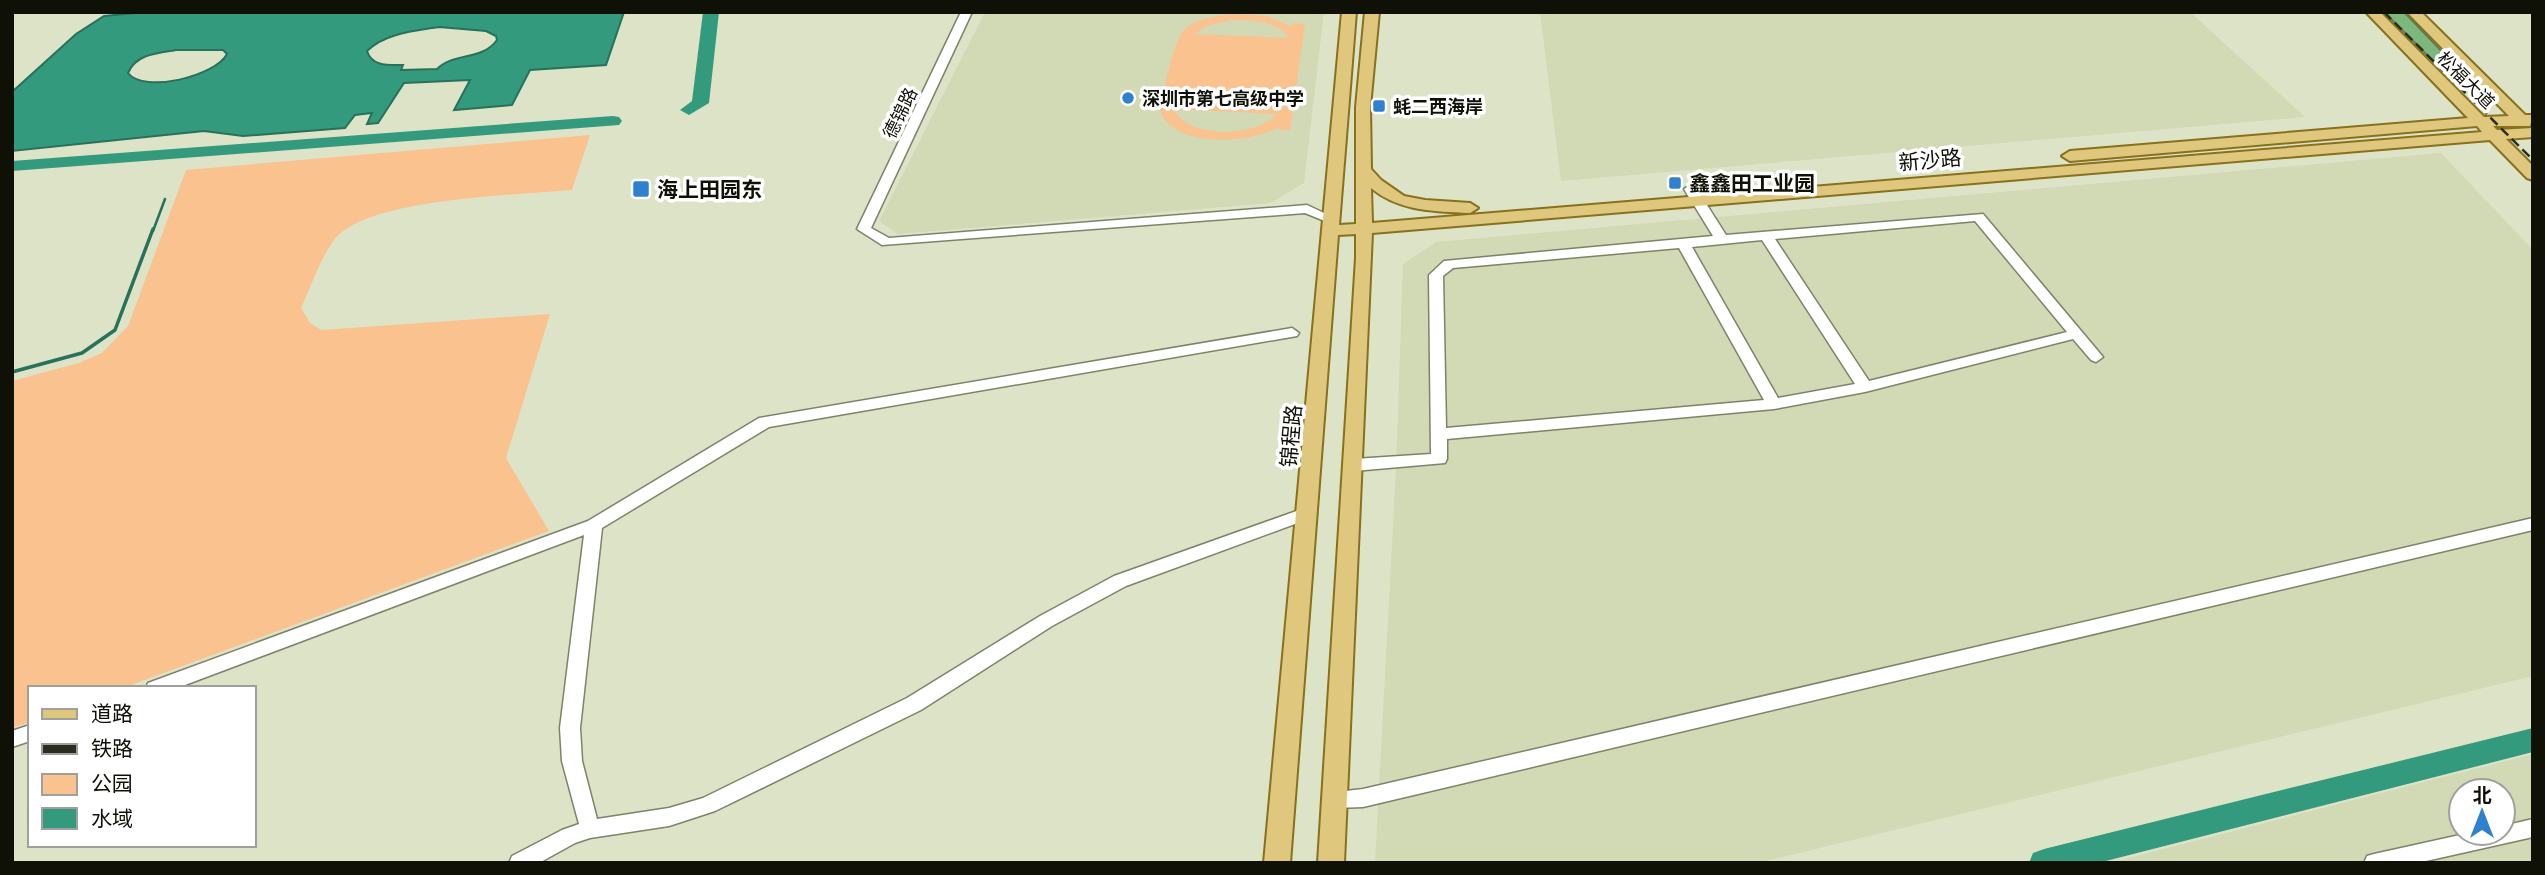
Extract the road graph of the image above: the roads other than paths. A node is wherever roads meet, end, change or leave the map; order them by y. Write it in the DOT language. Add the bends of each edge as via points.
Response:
graph roads {
  1 [pos="967,12"];
  2 [pos="1349,12"];
  3 [pos="1372,12"];
  4 [pos="2372,12"];
  5 [pos="2413,12"];
  6 [pos="2443,84"];
  7 [pos="2486,84"];
  8 [pos="2533,107"];
  9 [pos="2527,119"];
  10 [pos="2479,120"];
  11 [pos="2414,132"];
  12 [pos="2533,132"];
  13 [pos="2492,134"];
  14 [pos="1365,171"];
  15 [pos="2532,174"];
  16 [pos="1694,195"];
  17 [pos="1470,208"];
  18 [pos="1363,223"];
  19 [pos="1420,224"];
  20 [pos="1331,226"];
  21 [pos="1766,236"];
  22 [pos="1722,240"];
  23 [pos="1683,243"];
  24 [pos="1364,256"];
  25 [pos="1292,333"];
  26 [pos="2076,334"];
  27 [pos="2096,357"];
  28 [pos="1864,387"];
  29 [pos="1774,404"];
  30 [pos="1438,434"];
  31 [pos="1354,465"];
  32 [pos="1308,513"];
  33 [pos="2533,524"];
  34 [pos="594,525"];
  35 [pos="161,686"];
  36 [pos="1335,799"];
  37 [pos="2533,828"];
  38 [pos="590,830"];
  39 [pos="2443,855"];
  40 [pos="519,863"];
  41 [pos="1277,863"];
  42 [pos="1331,863"];
  43 [pos="2374,863"];
  1 -- 20 [label="street, 德锦路" via="864,229 887,242 1307,209"];
  2 -- 20 [label="main road, 锦程路"];
  3 -- 14 [label="main road" via="1363,107"];
  4 -- 6 [label="main road, 松福大道"];
  5 -- 7 [label="main road, 松福大道"];
  6 -- 10 [label="main road, 松福大道"];
  6 -- 11 [label="main road" via="2449,95 2446,108"];
  7 -- 8 [label="main road"];
  7 -- 9 [label="main road, 松福大道"];
  9 -- 10 [label="main road, 新沙路"];
  9 -- 12 [label="main road, 松福大道"];
  10 -- 11 [label="main road, 新沙路"];
  10 -- 13 [label="main road, 松福大道"];
  11 -- 13 [label="main road, 新沙路"];
  11 -- 15 [label="main road" via="2484,148"];
  11 -- 16 [label="main road, 新沙路"];
  12 -- 13 [label="main road, 新沙路"];
  13 -- 15 [label="main road, 松福大道"];
  14 -- 17 [label="main road" via="1387,195 1412,204"];
  14 -- 18 [label="main road"];
  16 -- 17 [label="main road, 新沙路"];
  16 -- 19 [label="main road, 新沙路"];
  16 -- 22 [label="street"];
  17 -- 18 [label="main road, 新沙路"];
  18 -- 19 [label="main road, 新沙路"];
  18 -- 20 [label="main road, 新沙路"];
  18 -- 24 [label="main road"];
  19 -- 24 [label="main road" via="1372,242"];
  20 -- 32 [label="main road, 锦程路"];
  21 -- 22 [label="street"];
  21 -- 26 [label="street" via="1978,218"];
  21 -- 28 [label="street"];
  22 -- 23 [label="street"];
  23 -- 29 [label="street"];
  23 -- 30 [label="street" via="1449,264 1436,275"];
  24 -- 31 [label="main road"];
  25 -- 34 [label="street" via="765,422"];
  26 -- 27 [label="street"];
  26 -- 28 [label="street"];
  28 -- 29 [label="street"];
  29 -- 30 [label="street"];
  30 -- 31 [label="street" via="1439,459"];
  31 -- 36 [label="main road"];
  32 -- 38 [label="street" via="1120,581 1046,621 914,704 708,805 669,817"];
  32 -- 41 [label="main road, 锦程路"];
  33 -- 36 [label="street" via="1363,798"];
  34 -- 35 [label="street"];
  34 -- 38 [label="street" via="570,727 572,761"];
  36 -- 42 [label="main road"];
  37 -- 39 [label="street"];
  38 -- 40 [label="street"];
  39 -- 43 [label="street"];
}
